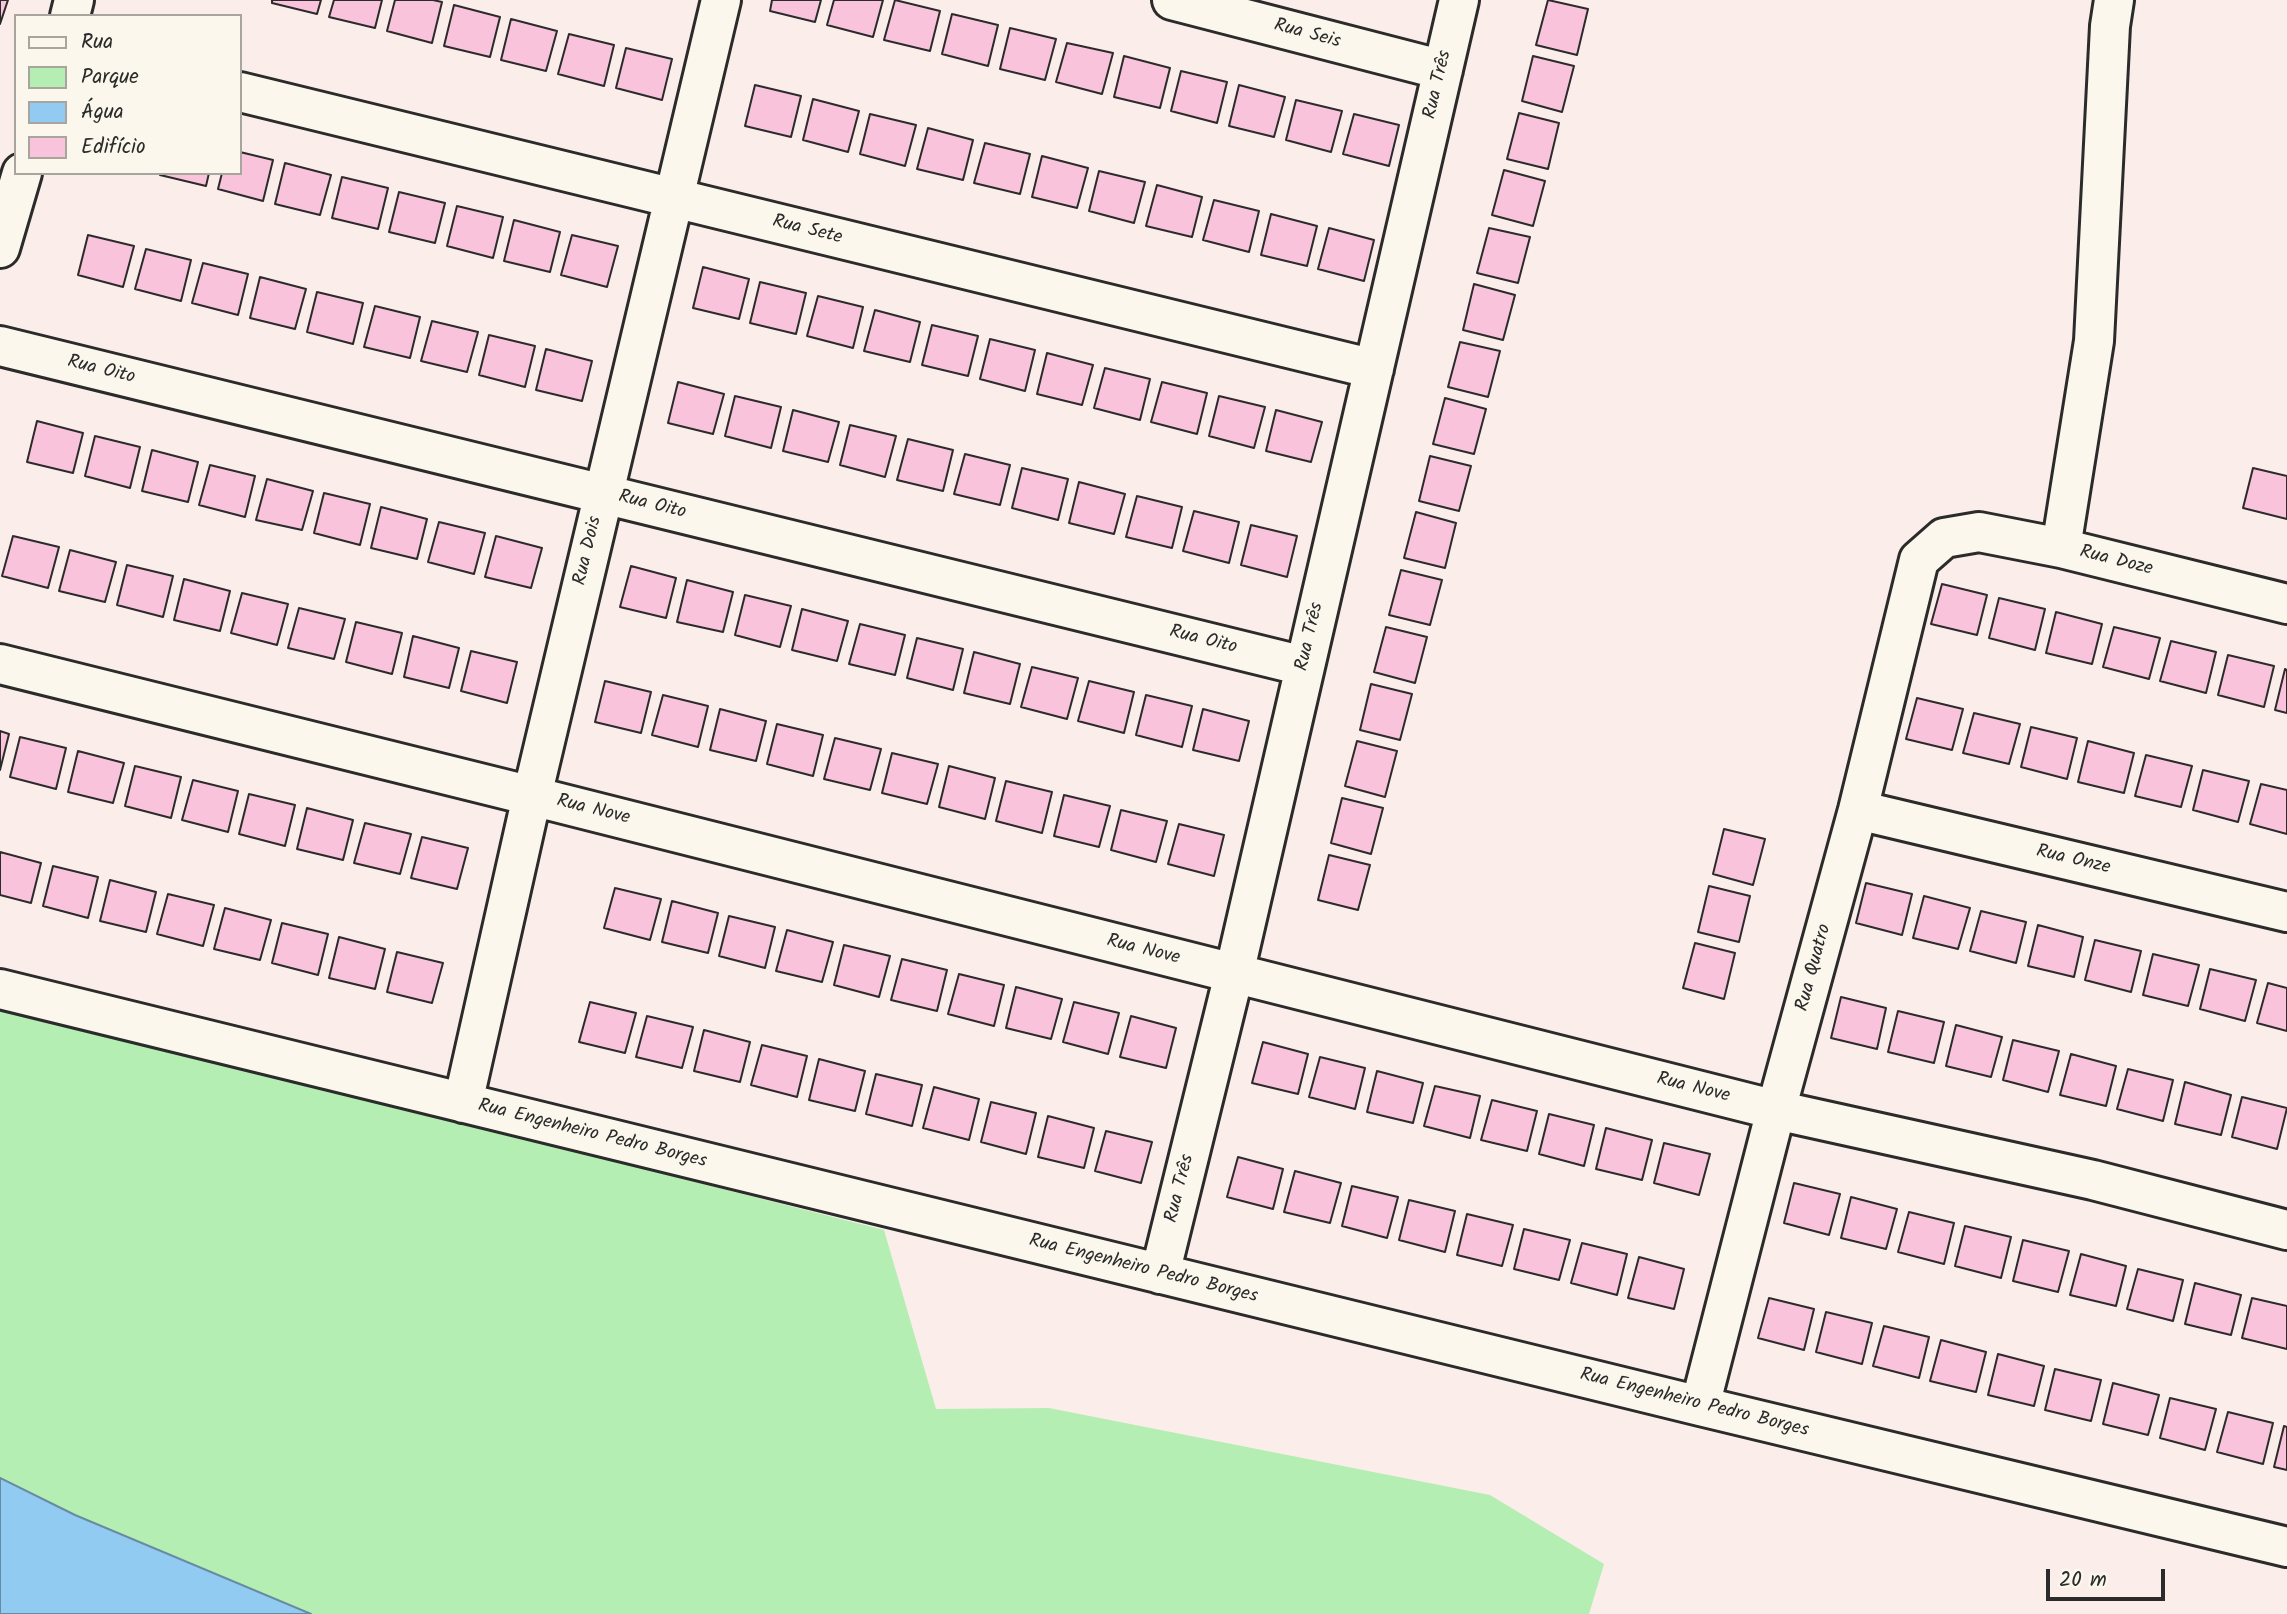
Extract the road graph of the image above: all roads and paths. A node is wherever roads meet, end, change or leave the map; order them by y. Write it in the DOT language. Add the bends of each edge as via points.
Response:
graph roads {
  1 [pos="721,0"];
  2 [pos="1172,0"];
  3 [pos="1459,0"];
  4 [pos="2115,0"];
  5 [pos="1443,70"];
  6 [pos="242,92"];
  7 [pos="21,175"];
  8 [pos="674,198"];
  9 [pos="0,248"];
  10 [pos="0,346"];
  11 [pos="1374,369"];
  12 [pos="603,494"];
  13 [pos="1944,538"];
  14 [pos="2061,548"];
  15 [pos="2287,604"];
  16 [pos="0,664"];
  17 [pos="1304,666"];
  18 [pos="532,796"];
  19 [pos="1858,810"];
  20 [pos="2287,912"];
  21 [pos="1234,974"];
  22 [pos="0,989"];
  23 [pos="463,1103"];
  24 [pos="1776,1110"];
  25 [pos="2287,1230"];
  26 [pos="1160,1274"];
  27 [pos="1700,1406"];
  28 [pos="2287,1547"];
  1 -- 8 [label="street, Rua Dois"];
  2 -- 5 [label="street, Rua Seis"];
  3 -- 5 [label="street, Rua Três"];
  4 -- 14 [label="street" via="2094,341"];
  5 -- 11 [label="street, Rua Três"];
  6 -- 8 [label="street, Rua Sete"];
  7 -- 9 [label="street"];
  8 -- 11 [label="street, Rua Sete"];
  8 -- 12 [label="street, Rua Dois"];
  10 -- 12 [label="street, Rua Oito"];
  11 -- 17 [label="street, Rua Três"];
  12 -- 17 [label="street, Rua Oito"];
  12 -- 18 [label="street, Rua Dois"];
  13 -- 14 [label="street, Rua Doze" via="1979,532"];
  13 -- 19 [label="street, Rua Quatro" via="1919,561"];
  14 -- 15 [label="street, Rua Doze"];
  16 -- 18 [label="street, Rua Nove"];
  17 -- 21 [label="street, Rua Três"];
  18 -- 21 [label="street, Rua Nove"];
  18 -- 23 [label="street, Rua Dois"];
  19 -- 20 [label="street, Rua Onze"];
  19 -- 24 [label="street, Rua Quatro"];
  21 -- 24 [label="street, Rua Nove"];
  21 -- 26 [label="street, Rua Três"];
  22 -- 23 [label="street, Rua Engenheiro Pedro Borges"];
  23 -- 26 [label="street, Rua Engenheiro Pedro Borges"];
  24 -- 25 [label="street, Rua Nove" via="2093,1180"];
  24 -- 27 [label="street, Rua Quatro"];
  26 -- 27 [label="street, Rua Engenheiro Pedro Borges"];
  27 -- 28 [label="street, Rua Engenheiro Pedro Borges"];
}
